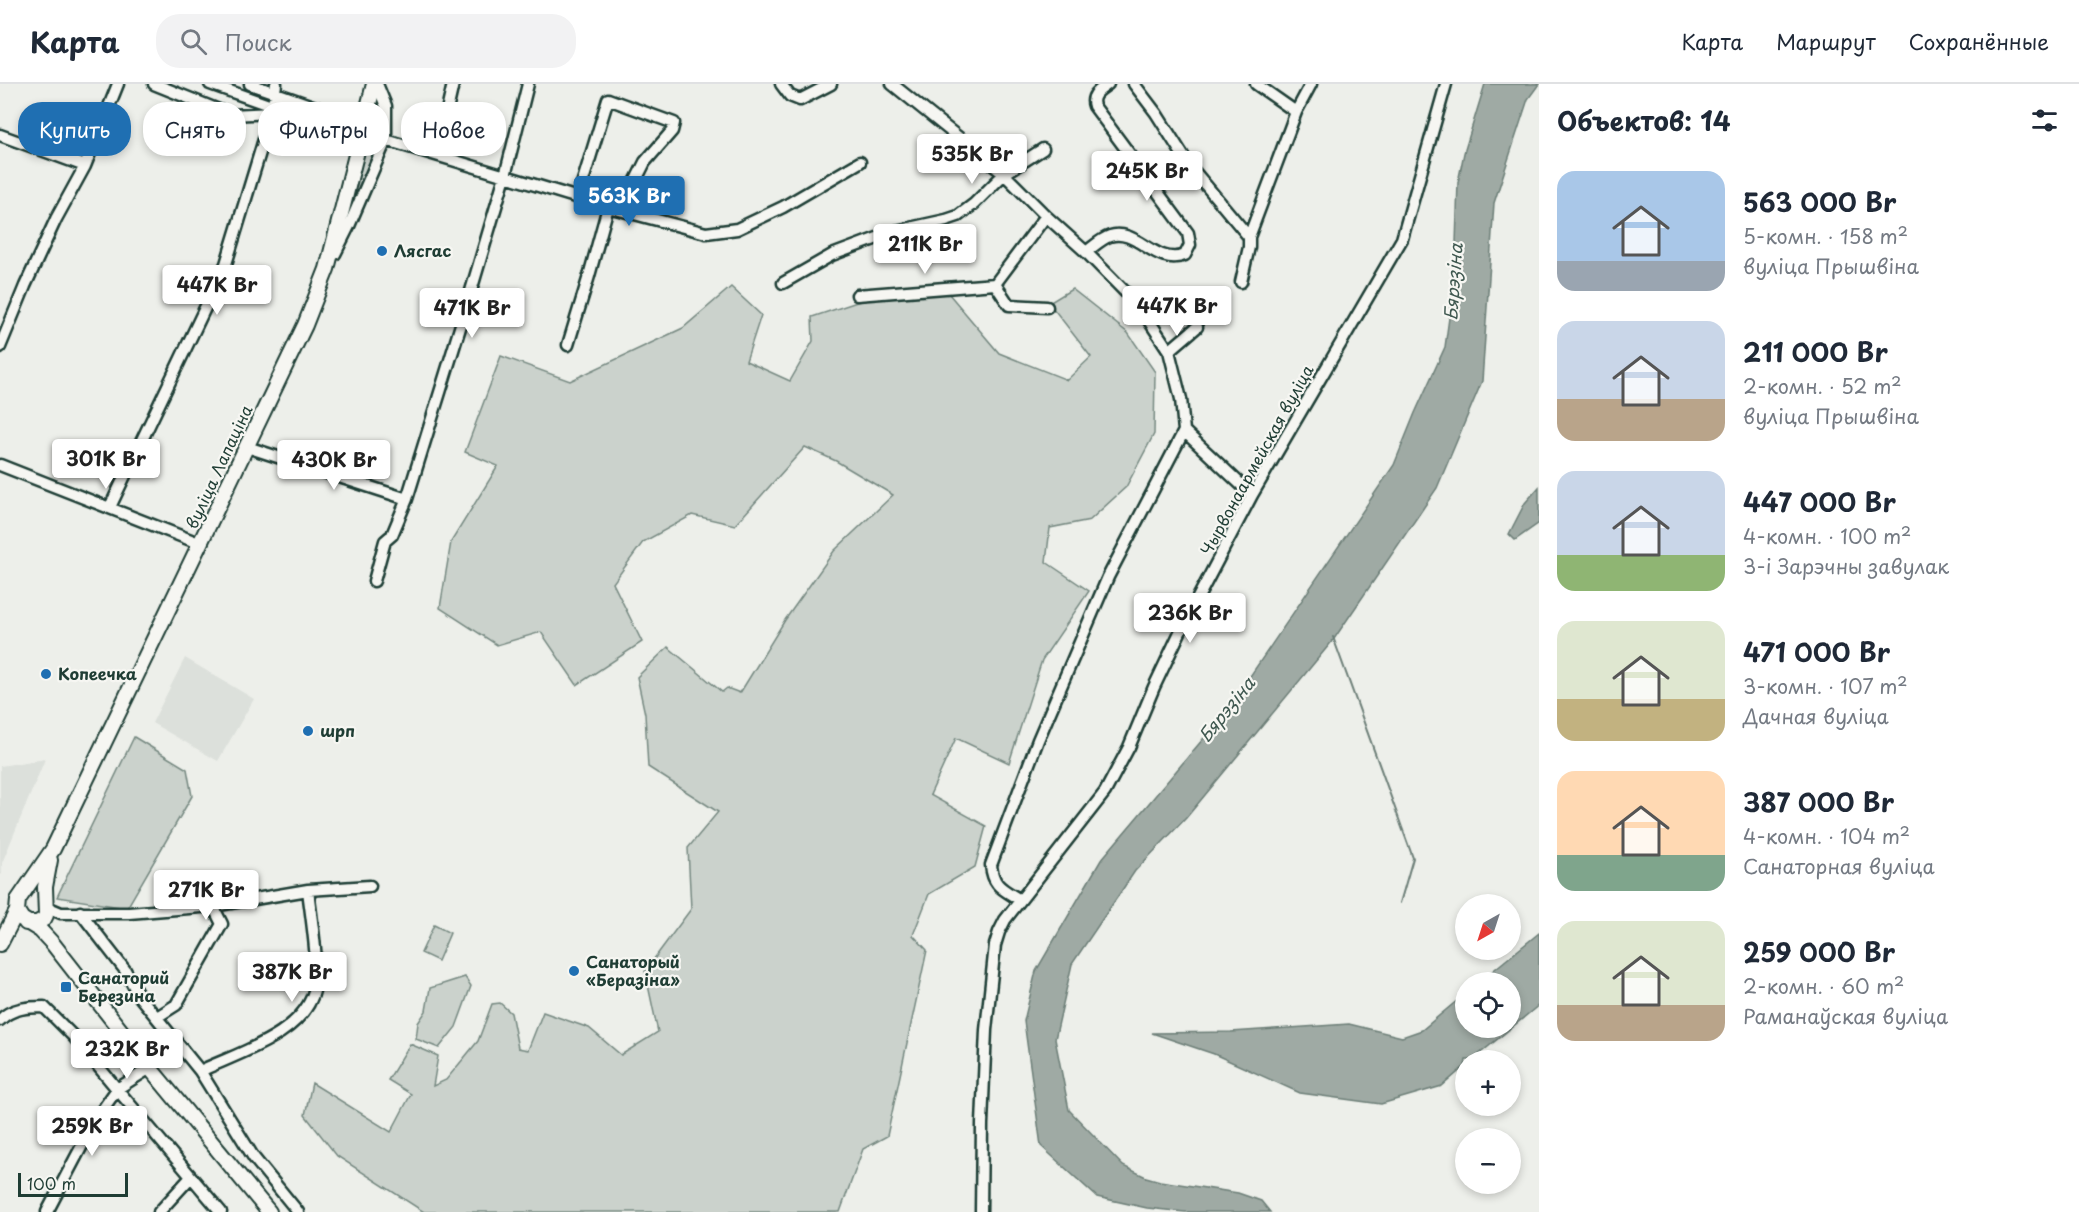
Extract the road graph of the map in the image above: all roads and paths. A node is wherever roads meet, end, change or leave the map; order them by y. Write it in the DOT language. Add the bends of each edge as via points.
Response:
graph roads {
  1 [pos="118,84"];
  2 [pos="154,84"];
  3 [pos="210,84"];
  4 [pos="250,84"];
  5 [pos="375,84"];
  6 [pos="453,84"];
  7 [pos="528,84"];
  8 [pos="781,84"];
  9 [pos="831,84"];
  10 [pos="892,84"];
  11 [pos="1108,84"];
  12 [pos="1134,84"];
  13 [pos="1256,84"];
  14 [pos="1311,84"];
  15 [pos="1446,84"];
  16 [pos="275,88"];
  17 [pos="304,102"];
  18 [pos="370,102"];
  19 [pos="384,102"];
  20 [pos="449,102"];
  21 [pos="258,105"];
  22 [pos="258,112"];
  23 [pos="1296,112"];
  24 [pos="0,135"];
  25 [pos="1043,149"];
  26 [pos="258,156"];
  27 [pos="356,156"];
  28 [pos="379,156"];
  29 [pos="439,156"];
  30 [pos="860,162"];
  31 [pos="85,166"];
  32 [pos="1004,174"];
  33 [pos="505,176"];
  34 [pos="578,197"];
  35 [pos="608,207"];
  36 [pos="621,210"];
  37 [pos="1046,216"];
  38 [pos="1249,237"];
  39 [pos="1086,252"];
  40 [pos="327,269"];
  41 [pos="1240,282"];
  42 [pos="783,283"];
  43 [pos="995,284"];
  44 [pos="856,295"];
  45 [pos="1047,307"];
  46 [pos="1197,327"];
  47 [pos="568,345"];
  48 [pos="0,347"];
  49 [pos="1169,351"];
  50 [pos="1185,431"];
  51 [pos="247,447"];
  52 [pos="0,465"];
  53 [pos="1252,495"];
  54 [pos="407,499"];
  55 [pos="110,507"];
  56 [pos="201,544"];
  57 [pos="374,581"];
  58 [pos="53,849"];
  59 [pos="370,885"];
  60 [pos="308,890"];
  61 [pos="25,893"];
  62 [pos="1020,900"];
  63 [pos="213,906"];
  64 [pos="47,907"];
  65 [pos="16,911"];
  66 [pos="80,912"];
  67 [pos="29,923"];
  68 [pos="8,931"];
  69 [pos="0,944"];
  70 [pos="53,944"];
  71 [pos="157,1017"];
  72 [pos="0,1020"];
  73 [pos="150,1068"];
  74 [pos="200,1071"];
  75 [pos="117,1089"];
  76 [pos="191,1177"];
  77 [pos="47,1212"];
  78 [pos="159,1212"];
  79 [pos="220,1212"];
  80 [pos="269,1212"];
  81 [pos="298,1212"];
  82 [pos="981,1212"];
  1 -- 31 [label="street"];
  2 -- 22 [label="street" via="231,115"];
  3 -- 21 [label="street"];
  4 -- 16 [label="street"];
  5 -- 18 [label="main road, вуліца Лапаціна"];
  5 -- 19 [label="street"];
  6 -- 20 [label="street"];
  7 -- 33 [label="street"];
  8 -- 9 [label="street" via="790,96 800,100"];
  10 -- 32 [label="street"];
  11 -- 39 [label="street" via="1094,97 1094,106 1188,233 1190,245 1185,255 1177,259 1162,256 1119,234"];
  12 -- 38 [label="street" via="1190,165"];
  13 -- 23 [label="street"];
  14 -- 23 [label="street"];
  15 -- 53 [label="street, Чырвонаармейская вуліца" via="1402,239"];
  16 -- 17 [label="street"];
  23 -- 38 [label="street"];
  24 -- 31 [label="street"];
  25 -- 32 [label="street"];
  26 -- 55 [label="street" via="226,264"];
  27 -- 40 [label="main road, вуліца Лапаціна"];
  28 -- 40 [label="street"];
  29 -- 33 [label="street"];
  30 -- 36 [label="street" via="737,229 706,233"];
  31 -- 48 [label="street" via="47,238"];
  32 -- 37 [label="street"];
  32 -- 42 [label="street" via="958,216 896,231 832,255"];
  33 -- 34 [label="street"];
  33 -- 54 [label="street"];
  34 -- 35 [label="street"];
  34 -- 36 [label="street" via="608,99 674,123 672,131 645,162"];
  35 -- 36 [label="street"];
  35 -- 47 [label="street"];
  37 -- 39 [label="street"];
  37 -- 43 [label="street"];
  38 -- 41 [label="street"];
  39 -- 49 [label="street" via="1140,307"];
  40 -- 51 [label="main road, вуліца Лапаціна"];
  43 -- 44 [label="street"];
  43 -- 45 [label="street" via="1009,305"];
  46 -- 49 [label="street"];
  49 -- 50 [label="street"];
  50 -- 53 [label="street"];
  50 -- 62 [label="street" via="1108,577 1038,740 991,865 997,885"];
  51 -- 54 [label="street"];
  51 -- 56 [label="main road, вуліца Лапаціна"];
  52 -- 55 [label="street"];
  53 -- 62 [label="street, Чырвонаармейская вуліца" via="1182,628 1105,792"];
  54 -- 57 [label="street" via="392,535 385,541"];
  55 -- 56 [label="street"];
  56 -- 58 [label="main road, вуліца Лапаціна"];
  58 -- 61 [label="main road, вуліца Лапаціна"];
  58 -- 64 [label="main road, вуліца Лапаціна" via="45,887"];
  59 -- 60 [label="street"];
  60 -- 63 [label="street"];
  60 -- 74 [label="street" via="315,966 315,987 308,1005 293,1024 275,1036"];
  61 -- 64 [label="main road" via="41,893"];
  61 -- 65 [label="main road, вуліца Лапаціна" via="18,900"];
  62 -- 82 [label="street, Чырвонаармейская вуліца" via="1002,926 995,945 986,1030"];
  63 -- 66 [label="street" via="129,913"];
  63 -- 71 [label="street" via="222,924 176,1005"];
  64 -- 66 [label="street" via="62,913"];
  64 -- 67 [label="main road" via="44,919"];
  64 -- 70 [label="main road, вуліца Лапаціна"];
  65 -- 67 [label="main road, вуліца Лапаціна"];
  65 -- 68 [label="main road"];
  66 -- 71 [label="street"];
  67 -- 68 [label="main road"];
  67 -- 70 [label="main road, вуліца Лапаціна"];
  68 -- 69 [label="main road"];
  70 -- 73 [label="main road, вуліца Лапаціна"];
  71 -- 74 [label="street"];
  72 -- 75 [label="street" via="9,1012 44,1007 74,1036"];
  73 -- 75 [label="street"];
  73 -- 80 [label="main road, вуліца Лапаціна"];
  74 -- 81 [label="street" via="254,1158"];
  75 -- 76 [label="street"];
  75 -- 77 [label="street" via="96,1119"];
  76 -- 78 [label="street"];
  76 -- 79 [label="street"];
}
